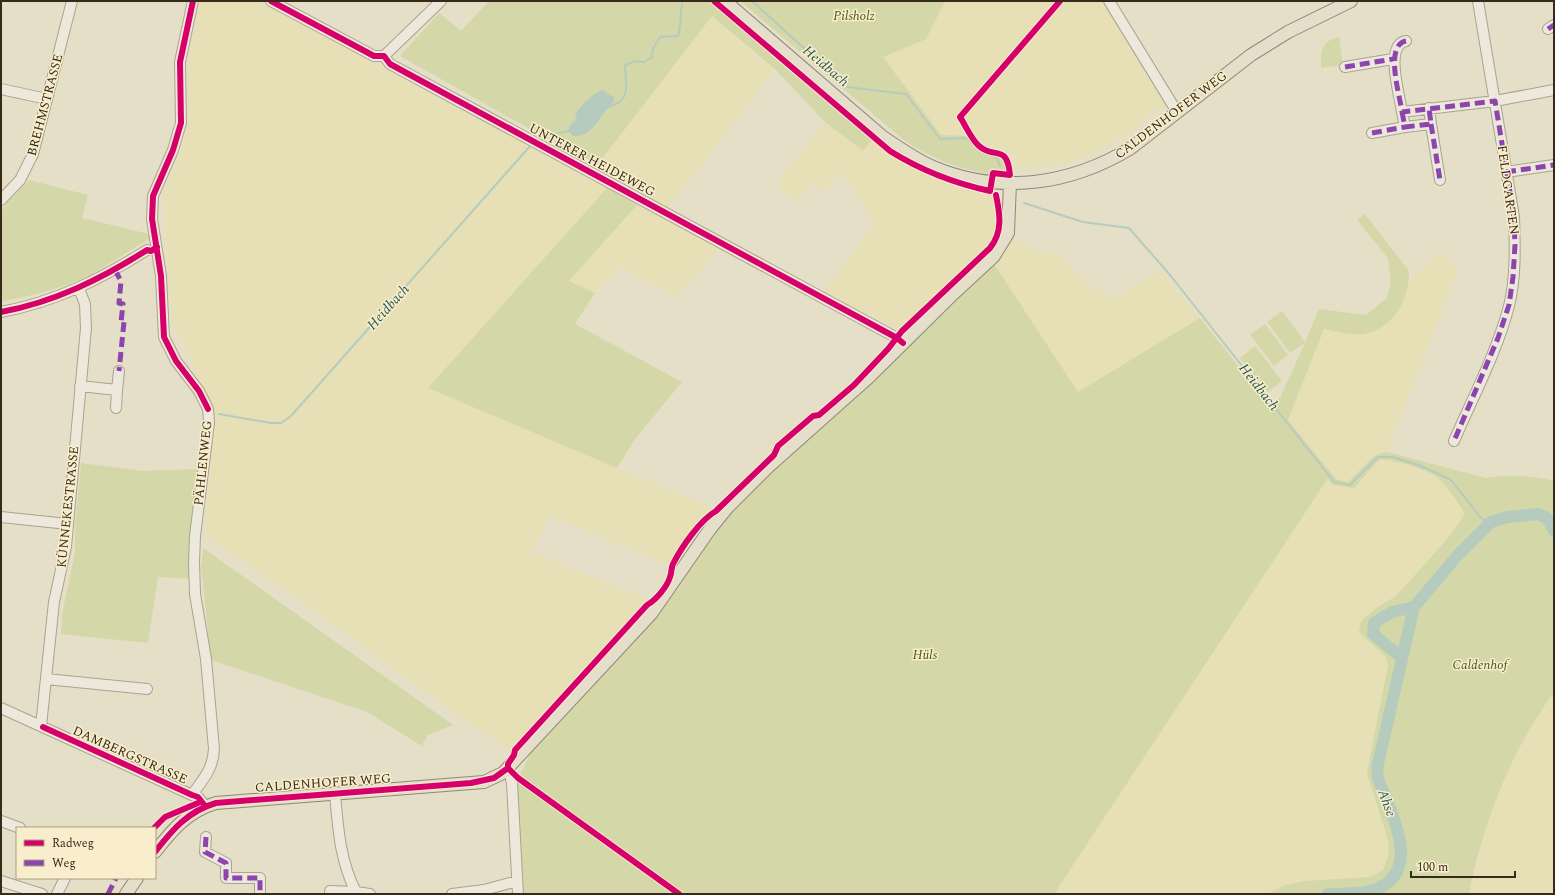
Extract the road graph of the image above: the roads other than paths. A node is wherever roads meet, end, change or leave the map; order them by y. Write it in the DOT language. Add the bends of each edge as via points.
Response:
graph roads {
  1 [pos="72,1"];
  2 [pos="193,1"];
  3 [pos="271,1"];
  4 [pos="441,1"];
  5 [pos="725,1"];
  6 [pos="1109,1"];
  7 [pos="1351,1"];
  8 [pos="1478,1"];
  9 [pos="1406,41"];
  10 [pos="384,56"];
  11 [pos="1393,59"];
  12 [pos="1345,67"];
  13 [pos="1,89"];
  14 [pos="1554,90"];
  15 [pos="48,99"];
  16 [pos="1496,101"];
  17 [pos="1429,108"];
  18 [pos="1177,112"];
  19 [pos="1402,112"];
  20 [pos="1432,124"];
  21 [pos="1405,127"];
  22 [pos="1372,133"];
  23 [pos="1554,165"];
  24 [pos="1506,172"];
  25 [pos="1440,180"];
  26 [pos="1010,183"];
  27 [pos="1,200"];
  28 [pos="147,250"];
  29 [pos="79,289"];
  30 [pos="1,312"];
  31 [pos="903,343"];
  32 [pos="119,371"];
  33 [pos="80,386"];
  34 [pos="118,390"];
  35 [pos="116,408"];
  36 [pos="1454,442"];
  37 [pos="1,517"];
  38 [pos="68,524"];
  39 [pos="46,679"];
  40 [pos="147,689"];
  41 [pos="1,708"];
  42 [pos="41,726"];
  43 [pos="508,768"];
  44 [pos="335,794"];
  45 [pos="192,795"];
  46 [pos="205,806"];
  47 [pos="1,821"];
  48 [pos="17,827"];
  49 [pos="206,837"];
  50 [pos="156,851"];
  51 [pos="64,879"];
  52 [pos="136,879"];
  53 [pos="1,881"];
  54 [pos="517,881"];
  55 [pos="330,891"];
  56 [pos="356,892"];
  57 [pos="42,894"];
  58 [pos="57,894"];
  59 [pos="126,894"];
  60 [pos="260,894"];
  61 [pos="370,894"];
  62 [pos="452,894"];
  63 [pos="518,894"];
  1 -- 15 [label="street, BREHMSTRASSE"];
  2 -- 45 [label="street, PÄHLENWEG" via="180,62 181,123 174,150 153,196 152,219 161,276 164,337 176,361 199,391 208,409 209,422 194,562 195,594 207,666 214,749 210,770"];
  3 -- 10 [label="street, UNTERER HEIDEWEG" via="374,56"];
  4 -- 10 [label="street"];
  5 -- 26 [label="main road" via="883,137 906,152 931,166 964,177"];
  6 -- 18 [label="street"];
  7 -- 18 [label="main road, CALDENHOFER WEG" via="1294,29 1252,55"];
  8 -- 16 [label="street, FELDGARTEN"];
  9 -- 11 [label="street" via="1396,49"];
  10 -- 31 [label="street, UNTERER HEIDEWEG" via="390,64"];
  11 -- 12 [label="street"];
  11 -- 19 [label="street"];
  13 -- 15 [label="street"];
  14 -- 16 [label="street"];
  15 -- 27 [label="street, BREHMSTRASSE" via="27,168 15,187"];
  16 -- 17 [label="street"];
  16 -- 24 [label="street, FELDGARTEN"];
  17 -- 19 [label="street"];
  17 -- 20 [label="street"];
  18 -- 26 [label="main road, CALDENHOFER WEG" via="1131,148 1100,166 1057,179"];
  19 -- 21 [label="street"];
  20 -- 21 [label="street"];
  20 -- 25 [label="street"];
  21 -- 22 [label="street"];
  23 -- 24 [label="street"];
  24 -- 36 [label="street, FELDGARTEN" via="1514,217 1515,245 1509,305 1498,338"];
  26 -- 31 [label="main road, CALDENHOFER WEG" via="1008,233 999,249"];
  28 -- 29 [label="street"];
  29 -- 30 [label="street" via="45,302"];
  29 -- 33 [label="street, KÜNNEKESTRASSE" via="85,304 86,328"];
  31 -- 43 [label="main road, CALDENHOFER WEG" via="727,508 651,614"];
  32 -- 34 [label="street"];
  33 -- 34 [label="street"];
  33 -- 38 [label="street, KÜNNEKESTRASSE"];
  34 -- 35 [label="street"];
  37 -- 38 [label="street"];
  38 -- 39 [label="street, KÜNNEKESTRASSE" via="66,547 54,602"];
  39 -- 40 [label="street"];
  39 -- 42 [label="street, KÜNNEKESTRASSE"];
  41 -- 42 [label="street, DAMBERGSTRASSE"];
  42 -- 45 [label="street, DAMBERGSTRASSE"];
  43 -- 44 [label="main road, CALDENHOFER WEG" via="484,782"];
  43 -- 54 [label="street" via="512,783"];
  44 -- 46 [label="main road, CALDENHOFER WEG"];
  44 -- 56 [label="street" via="345,866"];
  45 -- 46 [label="street, DAMBERGSTRASSE" via="198,797"];
  46 -- 50 [label="main road, CALDENHOFER WEG" via="179,823"];
  47 -- 48 [label="street"];
  49 -- 60 [label="street" via="204,852 226,863 226,878 260,878"];
  51 -- 58 [label="street"];
  52 -- 59 [label="main road"];
  53 -- 57 [label="street"];
  54 -- 62 [label="street" via="484,890"];
  54 -- 63 [label="street"];
  55 -- 56 [label="street"];
  56 -- 61 [label="street"];
}
